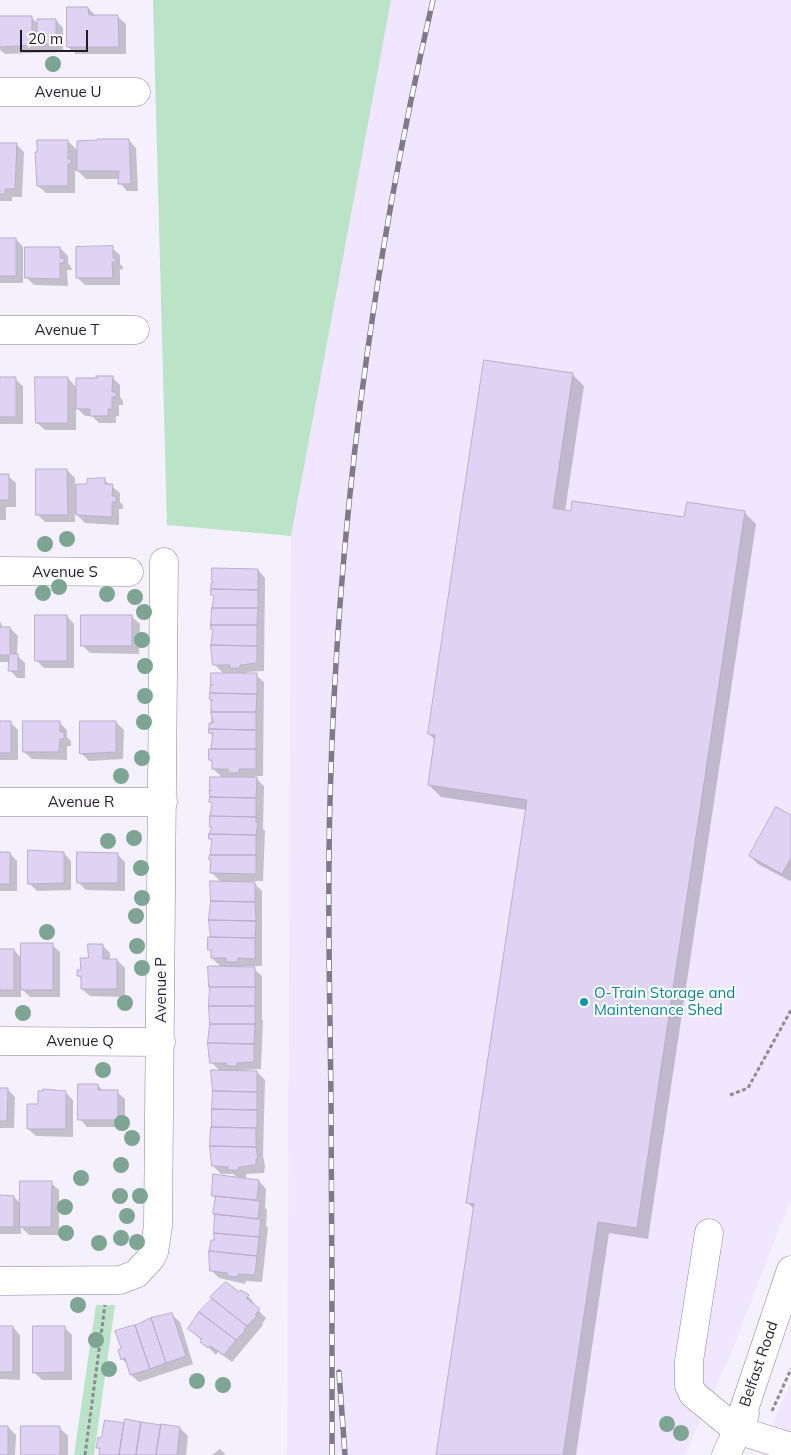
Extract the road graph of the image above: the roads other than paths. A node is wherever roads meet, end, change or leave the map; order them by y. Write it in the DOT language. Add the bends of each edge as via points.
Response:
graph roads {
  1 [pos="0,92"];
  2 [pos="136,92"];
  3 [pos="0,330"];
  4 [pos="135,330"];
  5 [pos="164,562"];
  6 [pos="0,571"];
  7 [pos="129,572"];
  8 [pos="0,802"];
  9 [pos="163,802"];
  10 [pos="0,1041"];
  11 [pos="161,1042"];
  12 [pos="709,1233"];
  13 [pos="791,1270"];
  14 [pos="0,1280"];
  15 [pos="791,1326"];
  16 [pos="737,1430"];
  17 [pos="791,1447"];
  18 [pos="726,1455"];
  1 -- 2 [label="street, Avenue U"];
  3 -- 4 [label="street, Avenue T"];
  5 -- 9 [label="street, Avenue P"];
  6 -- 7 [label="street, Avenue S"];
  8 -- 9 [label="street, Avenue R"];
  9 -- 11 [label="street, Avenue P"];
  10 -- 11 [label="street, Avenue Q"];
  11 -- 14 [label="street, Avenue P" via="159,1209 156,1240 150,1259 136,1274 120,1280"];
  12 -- 16 [label="street" via="689,1361 689,1385 693,1394"];
  13 -- 16 [label="street, Belfast Road"];
  15 -- 16 [label="street, Belfast Road"];
  16 -- 17 [label="street"];
  16 -- 18 [label="street, Belfast Road"];
}
